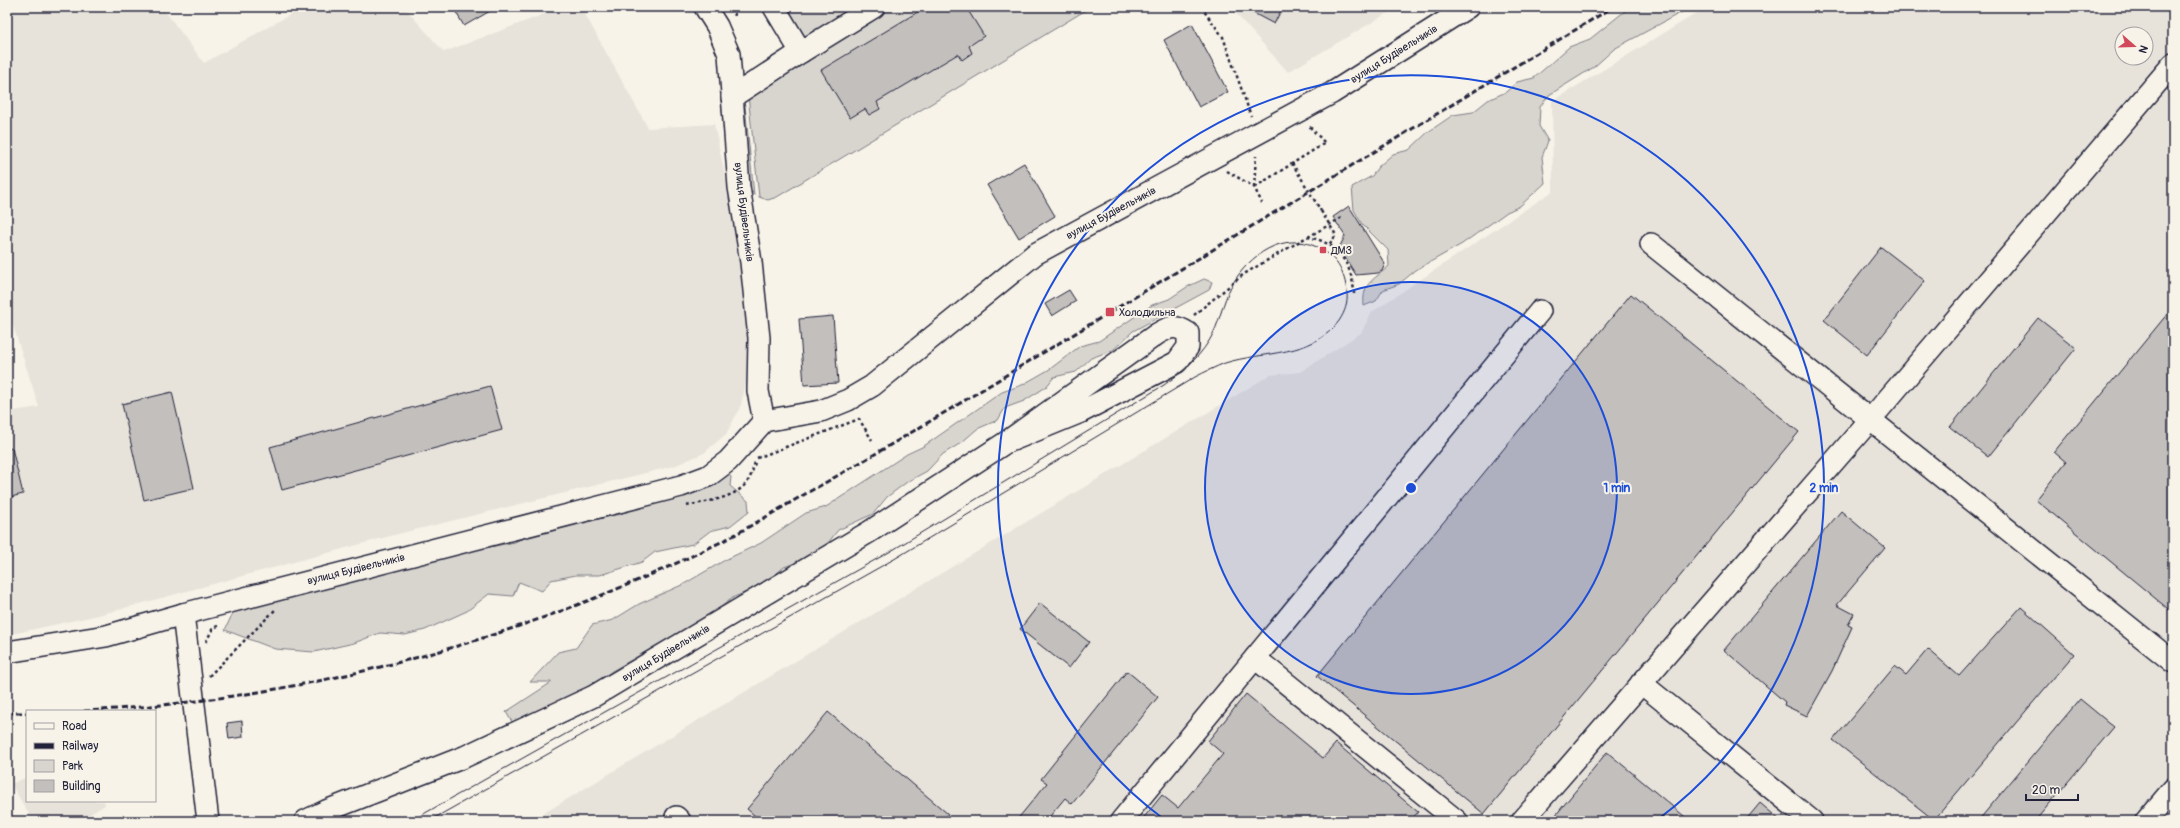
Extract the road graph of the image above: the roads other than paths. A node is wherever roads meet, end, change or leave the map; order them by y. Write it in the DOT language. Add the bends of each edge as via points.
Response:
graph roads {
  1 [pos="774,7"];
  2 [pos="874,7"];
  3 [pos="1468,7"];
  4 [pos="715,10"];
  5 [pos="801,52"];
  6 [pos="2173,64"];
  7 [pos="732,97"];
  8 [pos="1651,244"];
  9 [pos="1540,311"];
  10 [pos="1870,420"];
  11 [pos="764,421"];
  12 [pos="1005,443"];
  13 [pos="182,614"];
  14 [pos="7,652"];
  15 [pos="1255,658"];
  16 [pos="2173,662"];
  17 [pos="1641,683"];
  18 [pos="2173,789"];
  19 [pos="208,821"];
  20 [pos="306,821"];
  21 [pos="1121,821"];
  22 [pos="1457,821"];
  23 [pos="1522,821"];
  24 [pos="1812,821"];
  25 [pos="2146,821"];
  1 -- 5 [label="street"];
  2 -- 5 [label="street"];
  3 -- 11 [label="street, вулиця Будівельників" via="1332,93 1035,254 872,386 848,400 821,411"];
  4 -- 7 [label="street, вулиця Будівельників" via="729,54"];
  5 -- 7 [label="street"];
  6 -- 10 [label="street"];
  7 -- 11 [label="street, вулиця Будівельників" via="739,187 751,262 759,338 758,391"];
  8 -- 10 [label="street"];
  9 -- 15 [label="street"];
  10 -- 16 [label="street"];
  10 -- 17 [label="street"];
  11 -- 13 [label="street, вулиця Будівельників" via="728,461 708,476 681,486"];
  12 -- 12 [label="street, вулиця Будівельників" via="1081,412 1177,362 1188,347 1188,333 1180,327 1170,326"];
  12 -- 20 [label="street, вулиця Будівельників" via="869,532 594,696 464,757"];
  13 -- 14 [label="street, вулиця Будівельників" via="106,636"];
  13 -- 19 [label="street"];
  15 -- 21 [label="street"];
  15 -- 22 [label="street"];
  17 -- 23 [label="street"];
  17 -- 24 [label="street"];
  18 -- 25 [label="street"];
}
